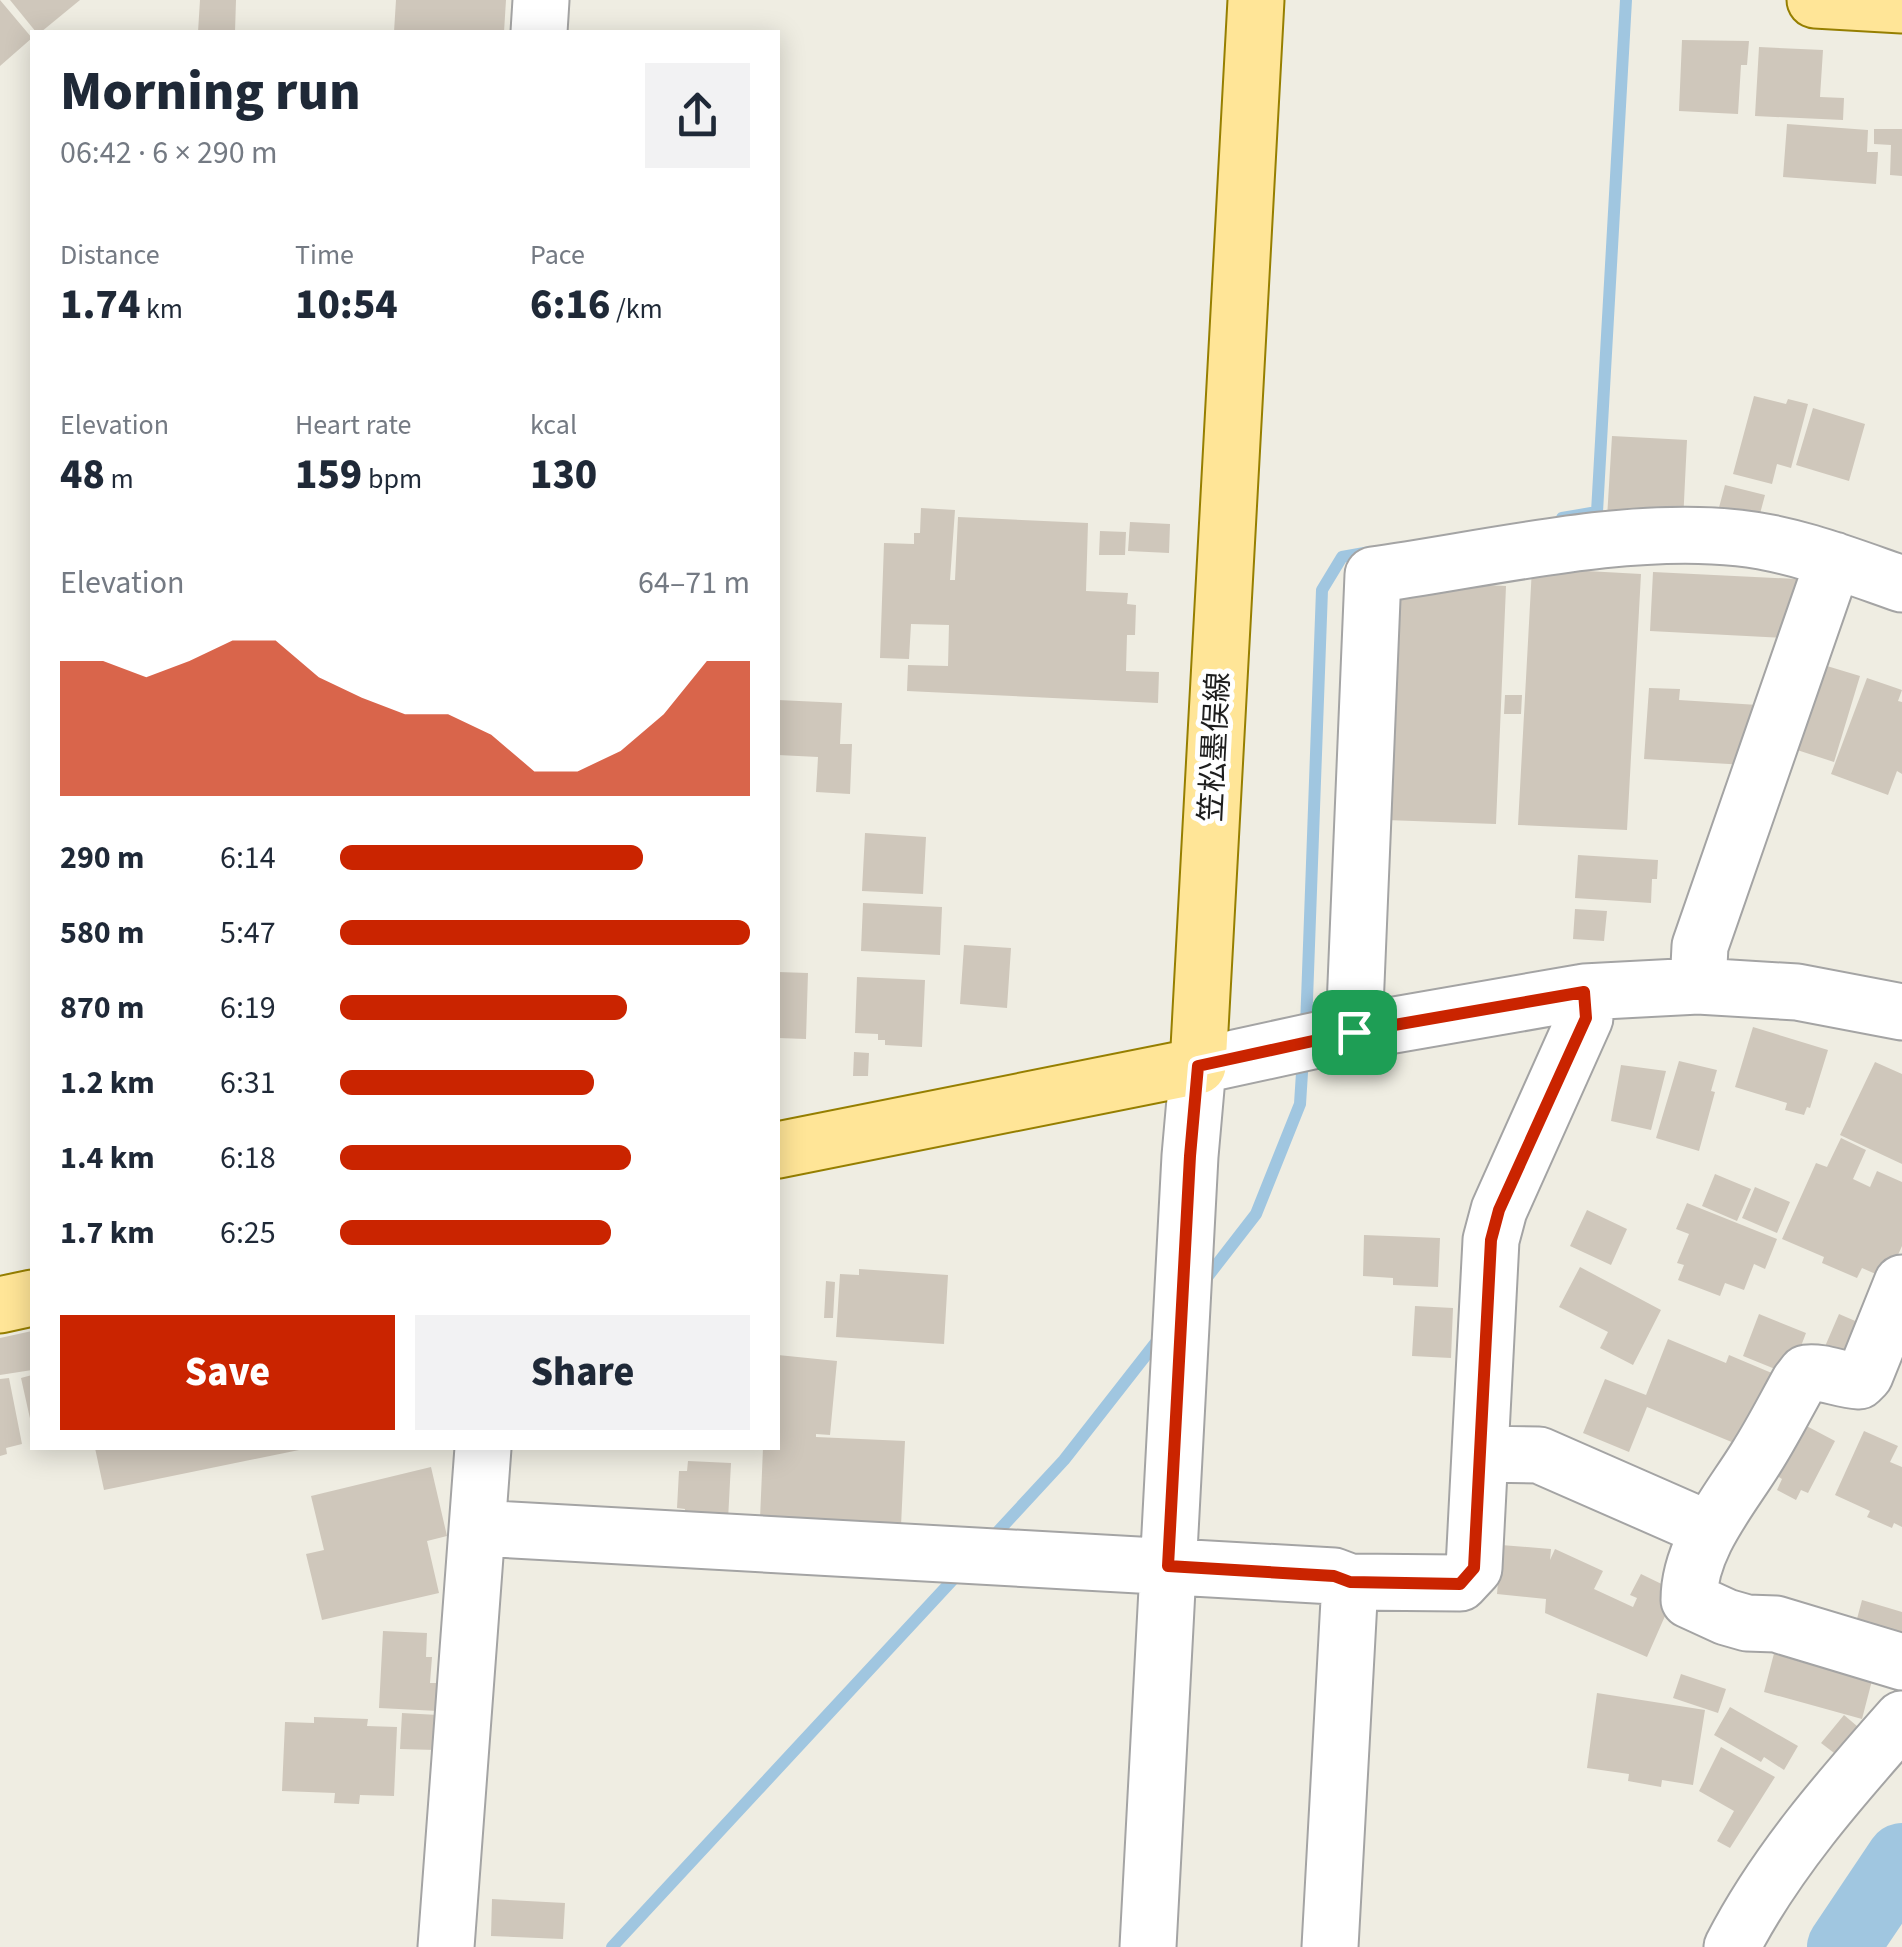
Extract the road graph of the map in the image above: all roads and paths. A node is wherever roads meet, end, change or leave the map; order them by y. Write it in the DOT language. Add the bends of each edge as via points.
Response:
graph roads {
  1 [pos="541,0"];
  2 [pos="1256,0"];
  3 [pos="1815,0"];
  4 [pos="1902,5"];
  5 [pos="539,30"];
  6 [pos="1834,560"];
  7 [pos="1902,584"];
  8 [pos="1698,986"];
  9 [pos="1584,992"];
  10 [pos="1902,1012"];
  11 [pos="1354,1032"];
  12 [pos="1198,1066"];
  13 [pos="780,1150"];
  14 [pos="1902,1283"];
  15 [pos="30,1298"];
  16 [pos="0,1304"];
  17 [pos="483,1450"];
  18 [pos="1480,1454"];
  19 [pos="478,1528"];
  20 [pos="1710,1530"];
  21 [pos="1168,1566"];
  22 [pos="1350,1582"];
  23 [pos="1902,1662"];
  24 [pos="1902,1718"];
  25 [pos="446,1947"];
  26 [pos="1148,1947"];
  27 [pos="1330,1947"];
  28 [pos="1732,1947"];
  1 -- 5 [label="street"];
  2 -- 12 [label="main road, 笠松墨俣線"];
  3 -- 4 [label="main road"];
  6 -- 7 [label="street"];
  6 -- 8 [label="street" via="1700,946"];
  6 -- 11 [label="street" via="1741,538 1658,535 1373,575"];
  8 -- 9 [label="street"];
  8 -- 10 [label="street" via="1797,992"];
  9 -- 11 [label="street"];
  9 -- 18 [label="street" via="1586,1018 1491,1240"];
  11 -- 12 [label="street"];
  12 -- 13 [label="main road"];
  12 -- 21 [label="street"];
  14 -- 20 [label="street" via="1865,1376 1859,1381 1806,1374"];
  15 -- 16 [label="main road"];
  17 -- 19 [label="street"];
  18 -- 20 [label="street" via="1539,1455"];
  18 -- 22 [label="street" via="1474,1568 1460,1584"];
  19 -- 21 [label="street"];
  19 -- 25 [label="street"];
  20 -- 23 [label="street" via="1689,1600 1726,1618 1776,1624"];
  21 -- 22 [label="street"];
  21 -- 26 [label="street"];
  22 -- 27 [label="street"];
  24 -- 28 [label="street" via="1778,1873"];
}
